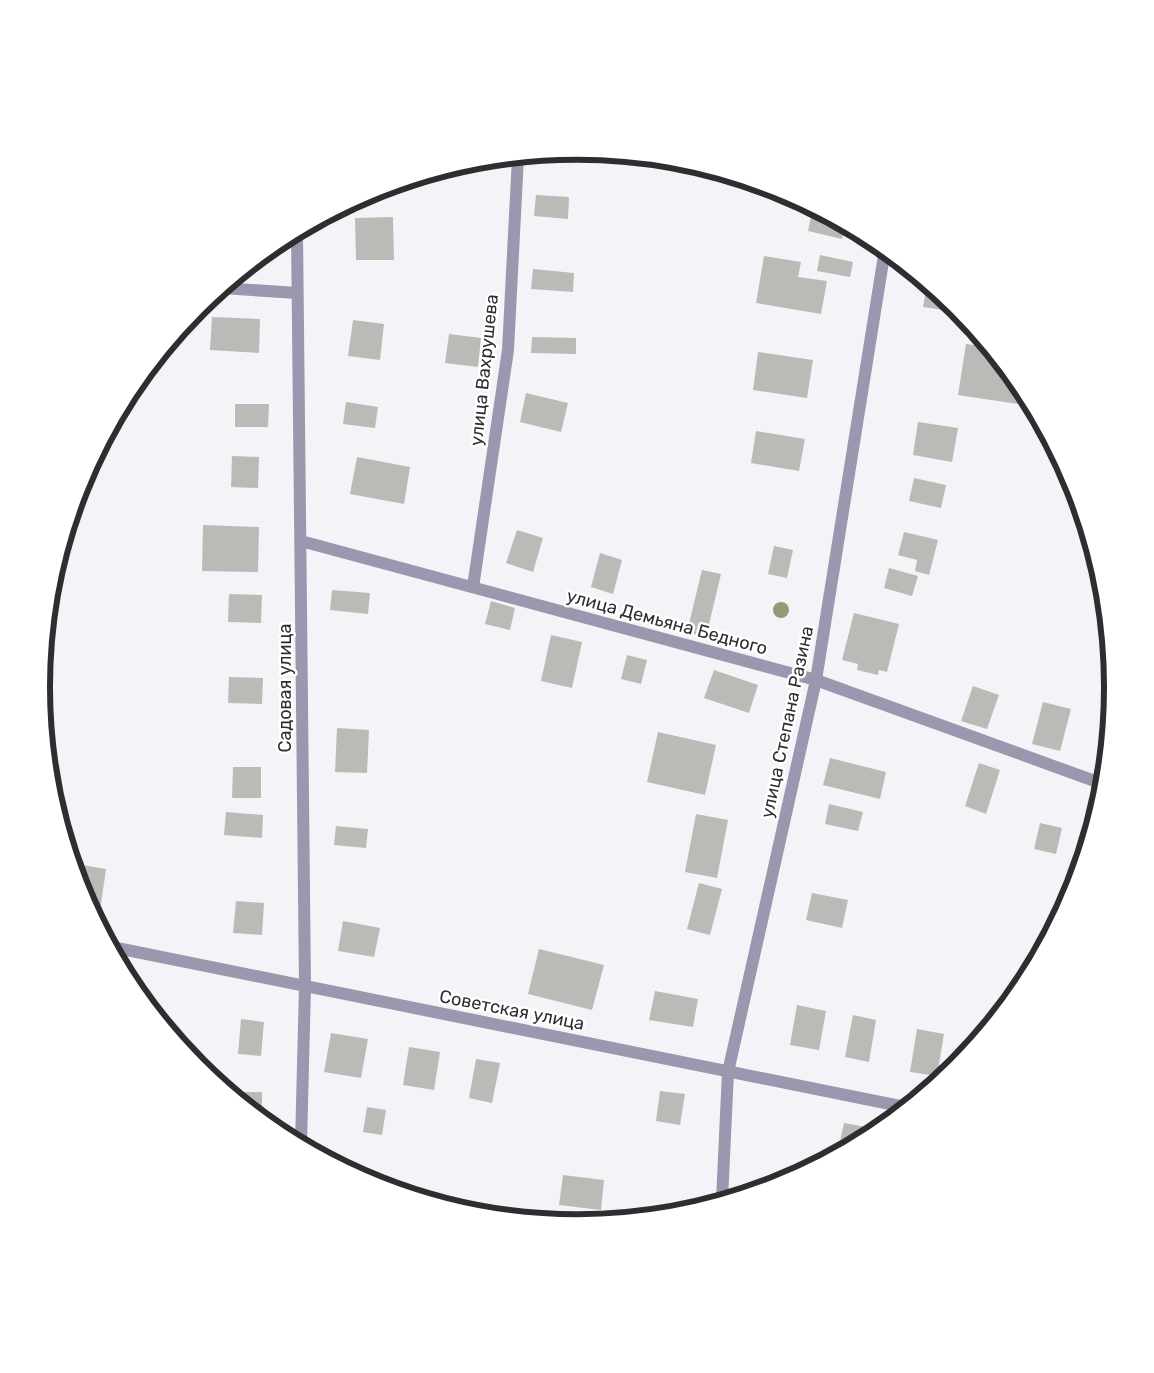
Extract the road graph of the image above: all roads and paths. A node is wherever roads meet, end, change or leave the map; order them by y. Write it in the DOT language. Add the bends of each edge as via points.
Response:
graph roads {
  1 [pos="518,163"];
  2 [pos="297,240"];
  3 [pos="884,258"];
  4 [pos="232,289"];
  5 [pos="296,293"];
  6 [pos="301,541"];
  7 [pos="473,586"];
  8 [pos="816,680"];
  9 [pos="1095,781"];
  10 [pos="120,949"];
  11 [pos="305,986"];
  12 [pos="728,1072"];
  13 [pos="897,1105"];
  14 [pos="301,1136"];
  15 [pos="722,1193"];
  1 -- 7 [label="street, улица Вахрушева" via="508,350"];
  2 -- 5 [label="street, Садовая улица"];
  3 -- 8 [label="street, улица Степана Разина"];
  4 -- 5 [label="street"];
  5 -- 6 [label="street, Садовая улица"];
  6 -- 7 [label="street, улица Демьяна Бедного"];
  6 -- 11 [label="street, Садовая улица"];
  7 -- 8 [label="street, улица Демьяна Бедного"];
  8 -- 9 [label="street, улица Демьяна Бедного"];
  8 -- 12 [label="street, улица Степана Разина"];
  10 -- 11 [label="street, Советская улица"];
  11 -- 12 [label="street, Советская улица"];
  11 -- 14 [label="street, Садовая улица"];
  12 -- 13 [label="street, Советская улица"];
  12 -- 15 [label="street, улица Степана Разина"];
}
